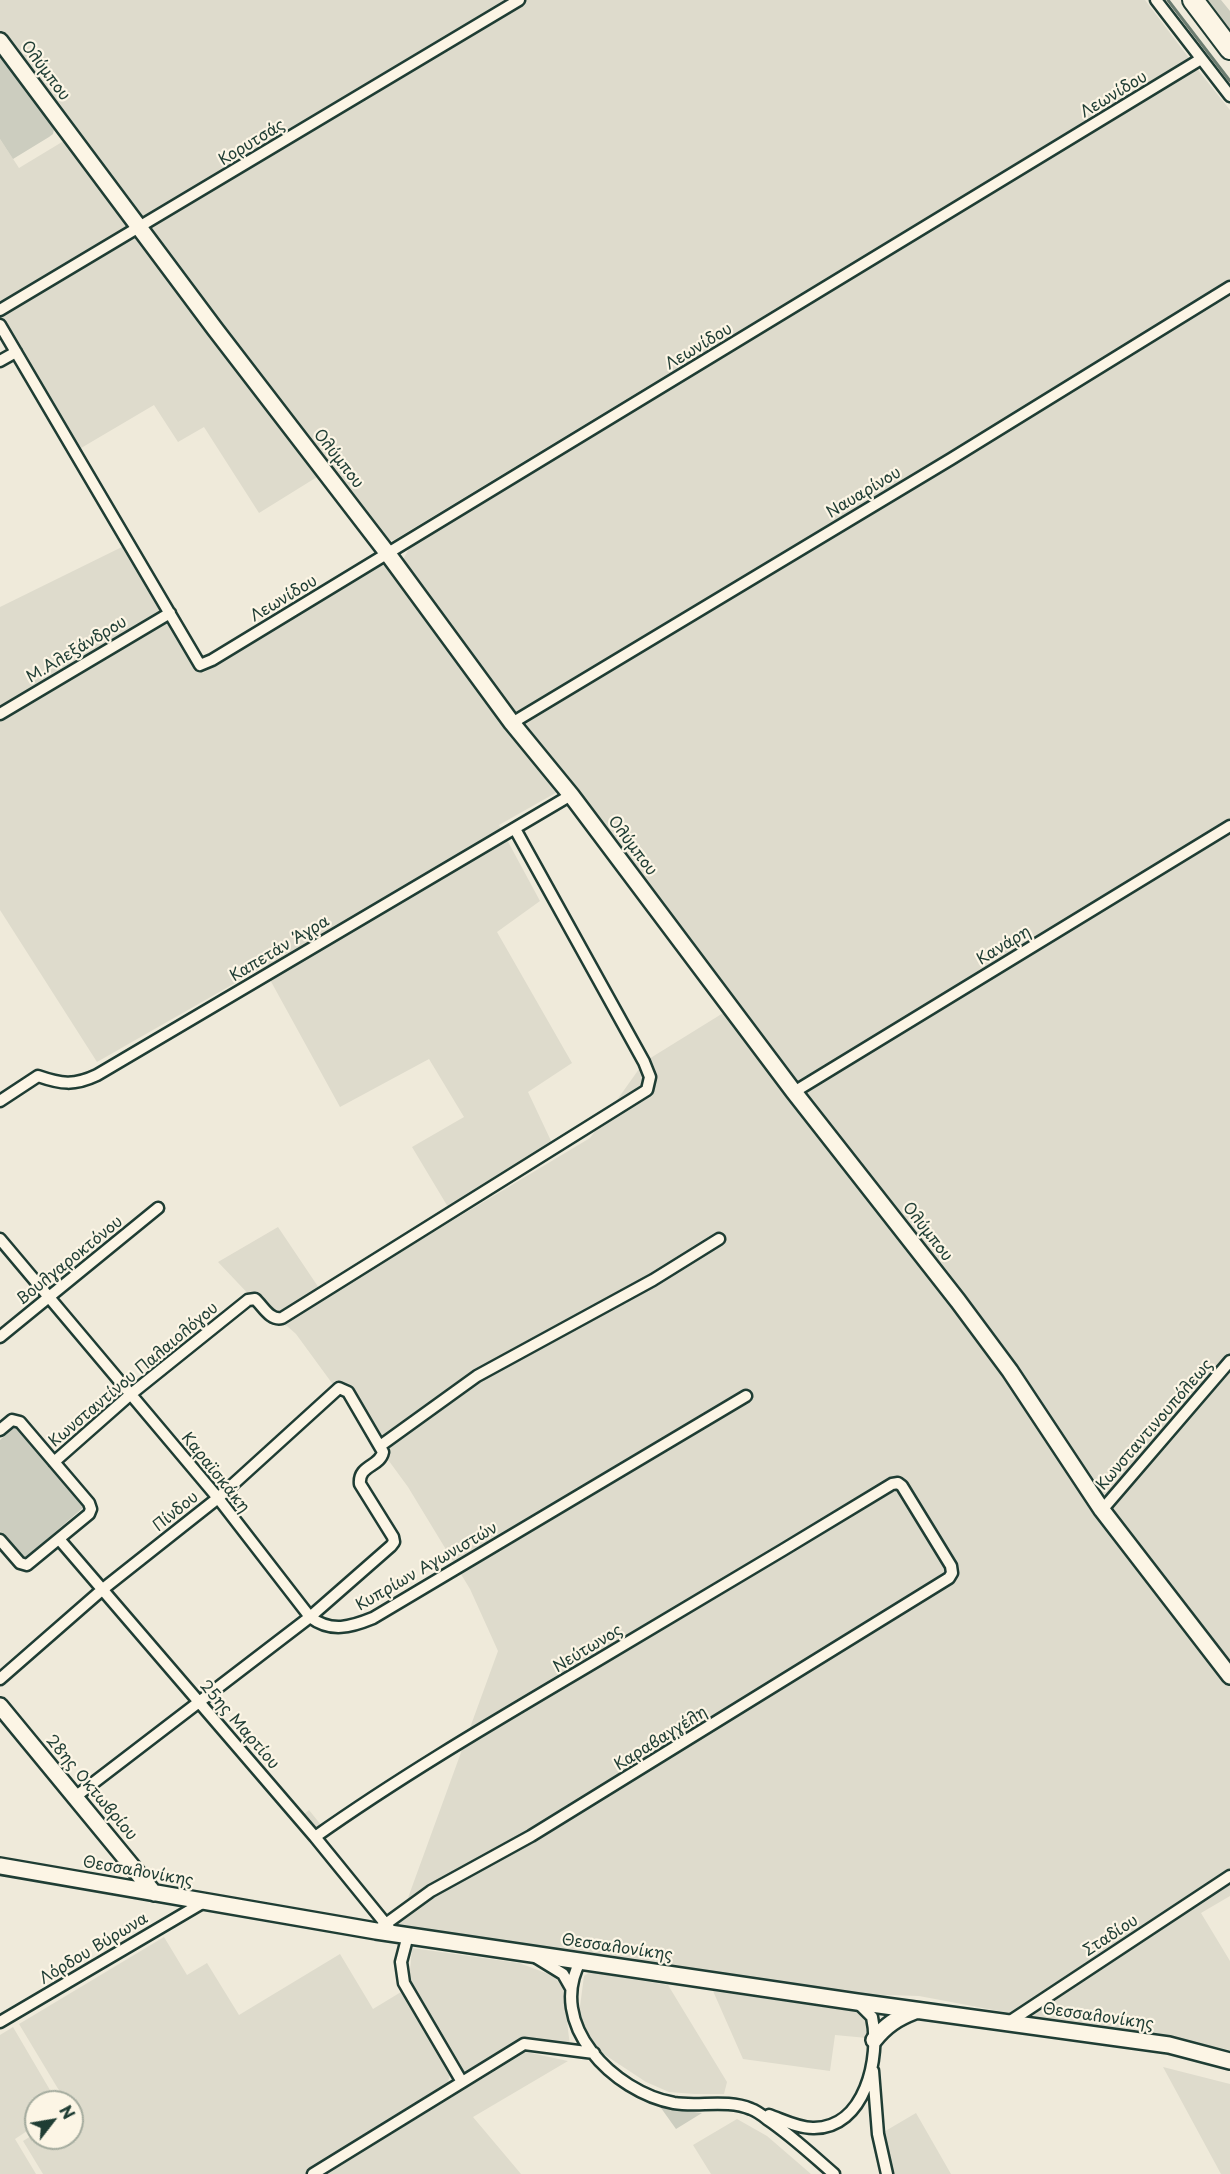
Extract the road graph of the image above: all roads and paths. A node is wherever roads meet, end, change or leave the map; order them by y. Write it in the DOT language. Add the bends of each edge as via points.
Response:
graph roads {
  1 [pos="519,0"];
  2 [pos="1156,0"];
  3 [pos="1193,0"];
  4 [pos="0,41"];
  5 [pos="1230,49"];
  6 [pos="1201,60"];
  7 [pos="1230,96"];
  8 [pos="140,228"];
  9 [pos="1230,287"];
  10 [pos="0,310"];
  11 [pos="0,325"];
  12 [pos="16,352"];
  13 [pos="0,361"];
  14 [pos="388,554"];
  15 [pos="170,613"];
  16 [pos="0,714"];
  17 [pos="512,723"];
  18 [pos="571,795"];
  19 [pos="1230,826"];
  20 [pos="515,829"];
  21 [pos="794,1092"];
  22 [pos="0,1101"];
  23 [pos="158,1208"];
  24 [pos="0,1239"];
  25 [pos="719,1239"];
  26 [pos="50,1297"];
  27 [pos="0,1337"];
  28 [pos="1230,1361"];
  29 [pos="131,1394"];
  30 [pos="746,1396"];
  31 [pos="0,1430"];
  32 [pos="380,1446"];
  33 [pos="54,1462"];
  34 [pos="878,1492"];
  35 [pos="218,1498"];
  36 [pos="1102,1510"];
  37 [pos="60,1539"];
  38 [pos="0,1540"];
  39 [pos="103,1589"];
  40 [pos="310,1617"];
  41 [pos="1230,1677"];
  42 [pos="0,1679"];
  43 [pos="200,1701"];
  44 [pos="0,1706"];
  45 [pos="75,1797"];
  46 [pos="315,1837"];
  47 [pos="0,1866"];
  48 [pos="1230,1876"];
  49 [pos="154,1893"];
  50 [pos="204,1902"];
  51 [pos="385,1930"];
  52 [pos="408,1935"];
  53 [pos="527,1953"];
  54 [pos="581,1960"];
  55 [pos="572,1988"];
  56 [pos="857,2002"];
  57 [pos="918,2010"];
  58 [pos="0,2022"];
  59 [pos="1008,2022"];
  60 [pos="874,2040"];
  61 [pos="594,2053"];
  62 [pos="872,2061"];
  63 [pos="1230,2061"];
  64 [pos="462,2082"];
  65 [pos="752,2109"];
  66 [pos="313,2174"];
  67 [pos="834,2174"];
  68 [pos="887,2174"];
  1 -- 8 [label="street, Κορυτσάς"];
  2 -- 6 [label="street"];
  3 -- 5 [label="highway"];
  4 -- 8 [label="street, Ολύμπου"];
  6 -- 7 [label="street"];
  6 -- 14 [label="street, Λεωνίδου"];
  8 -- 10 [label="street, Κορυτσάς"];
  8 -- 14 [label="street, Ολύμπου"];
  9 -- 17 [label="street, Ναυαρίνου"];
  11 -- 12 [label="street"];
  12 -- 13 [label="street"];
  12 -- 15 [label="street"];
  14 -- 15 [label="street, Λεωνίδου" via="200,665"];
  14 -- 17 [label="street, Ολύμπου"];
  15 -- 16 [label="street, Μ.Αλεξάνδρου"];
  17 -- 18 [label="street, Ολύμπου"];
  18 -- 20 [label="street, Καπετάν Άγρα"];
  18 -- 21 [label="street, Ολύμπου"];
  19 -- 21 [label="street, Κανάρη"];
  20 -- 22 [label="street, Καπετάν Άγρα" via="97,1075 71,1083 38,1076"];
  20 -- 29 [label="street, Κωνσταντίνου Παλαιολόγου" via="644,1062 650,1077 647,1090 282,1318 275,1319 257,1300 248,1300"];
  21 -- 36 [label="street, Ολύμπου" via="1010,1371"];
  23 -- 26 [label="street, Βουλγαροκτόνου"];
  24 -- 26 [label="street, Καραϊσκάκη"];
  25 -- 32 [label="street" via="477,1377"];
  26 -- 27 [label="street, Βουλγαροκτόνου"];
  26 -- 29 [label="street, Καραϊσκάκη"];
  28 -- 36 [label="street, Κωνσταντινουπόλεως"];
  29 -- 33 [label="street, Κωνσταντίνου Παλαιολόγου"];
  29 -- 35 [label="street, Καραϊσκάκη"];
  30 -- 40 [label="street, Κυπρίων Αγωνιστών" via="373,1618 335,1628 318,1624"];
  31 -- 33 [label="street" via="17,1420"];
  32 -- 35 [label="street, Πίνδου" via="342,1388"];
  32 -- 40 [label="street" via="382,1457 365,1468 360,1478 362,1488 393,1537 393,1544"];
  33 -- 37 [label="street" via="91,1509"];
  34 -- 46 [label="street, Νεύτωνος" via="370,1798"];
  34 -- 51 [label="street, Καραβαγγέλη" via="900,1484 951,1566 949,1578 531,1836 431,1891"];
  35 -- 39 [label="street, Πίνδου"];
  35 -- 40 [label="street, Καραϊσκάκη"];
  36 -- 41 [label="street, Ολύμπου"];
  37 -- 38 [label="street" via="25,1566"];
  37 -- 39 [label="street, 25ης Μαρτίου"];
  39 -- 42 [label="street, Πίνδου"];
  39 -- 43 [label="street, 25ης Μαρτίου"];
  40 -- 43 [label="street"];
  43 -- 45 [label="street"];
  43 -- 46 [label="street, 25ης Μαρτίου"];
  44 -- 45 [label="street, 28ης Οκτωβρίου"];
  45 -- 49 [label="street, 28ης Οκτωβρίου"];
  46 -- 51 [label="street, 25ης Μαρτίου"];
  47 -- 49 [label="street, Θεσσαλονίκης"];
  48 -- 59 [label="street, Σταδίου"];
  49 -- 50 [label="street, Θεσσαλονίκης"];
  50 -- 51 [label="street, Θεσσαλονίκης"];
  50 -- 58 [label="street, Λόρδου Βύρωνα"];
  51 -- 52 [label="street, Θεσσαλονίκης"];
  52 -- 53 [label="street, Θεσσαλονίκης"];
  52 -- 64 [label="street" via="401,1962 404,1983"];
  53 -- 54 [label="street, Θεσσαλονίκης"];
  53 -- 55 [label="street" via="563,1974"];
  54 -- 55 [label="street"];
  54 -- 56 [label="street, Θεσσαλονίκης"];
  55 -- 61 [label="street" via="576,2026"];
  56 -- 57 [label="street, Θεσσαλονίκης"];
  56 -- 60 [label="street" via="872,2017"];
  57 -- 59 [label="street, Θεσσαλονίκης"];
  57 -- 60 [label="street" via="898,2017"];
  59 -- 63 [label="street, Θεσσαλονίκης" via="1169,2045"];
  60 -- 62 [label="street"];
  61 -- 64 [label="street" via="524,2044"];
  61 -- 65 [label="street" via="615,2075 642,2094 674,2103"];
  62 -- 65 [label="street" via="856,2108 832,2125 796,2125"];
  62 -- 68 [label="street" via="878,2134"];
  64 -- 66 [label="street"];
  65 -- 67 [label="street" via="786,2132"];
}
